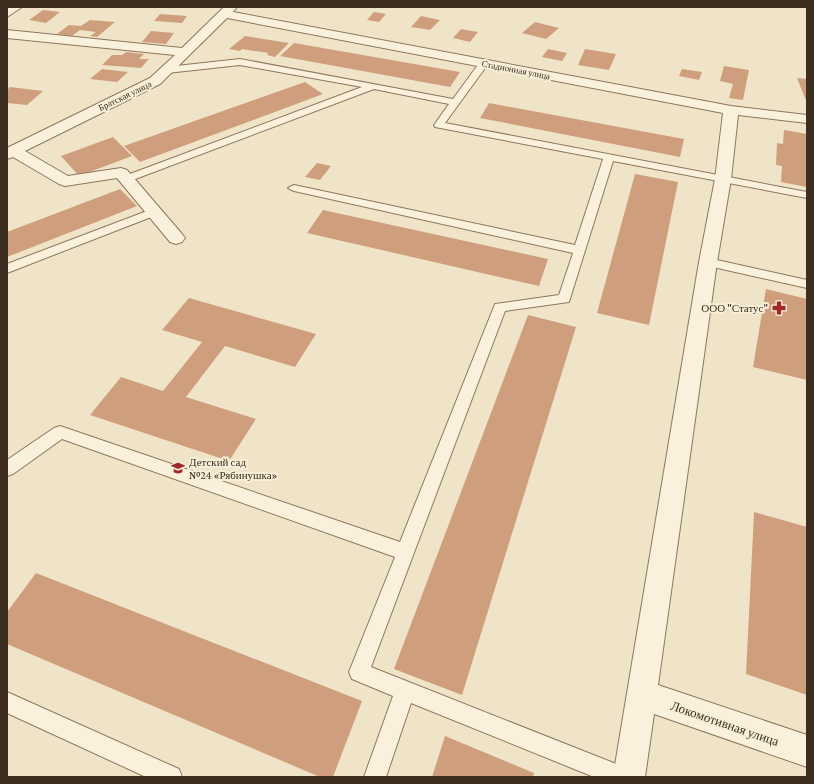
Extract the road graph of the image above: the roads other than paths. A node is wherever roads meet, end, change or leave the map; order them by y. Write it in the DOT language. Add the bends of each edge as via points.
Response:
graph roads {
  1 [pos="16,7"];
  2 [pos="228,10"];
  3 [pos="7,13"];
  4 [pos="7,34"];
  5 [pos="186,52"];
  6 [pos="483,64"];
  7 [pos="167,70"];
  8 [pos="374,86"];
  9 [pos="456,102"];
  10 [pos="731,110"];
  11 [pos="807,119"];
  12 [pos="10,153"];
  13 [pos="609,157"];
  14 [pos="126,179"];
  15 [pos="723,179"];
  16 [pos="294,188"];
  17 [pos="807,195"];
  18 [pos="155,212"];
  19 [pos="176,238"];
  20 [pos="579,250"];
  21 [pos="708,262"];
  22 [pos="7,269"];
  23 [pos="807,284"];
  24 [pos="7,469"];
  25 [pos="406,552"];
  26 [pos="405,690"];
  27 [pos="643,695"];
  28 [pos="7,702"];
  29 [pos="807,751"];
  30 [pos="171,777"];
  31 [pos="375,777"];
  32 [pos="621,777"];
  33 [pos="629,777"];
  1 -- 3 [label="street"];
  2 -- 5 [label="street, Братская улица"];
  2 -- 6 [label="street, Стадионная улица"];
  4 -- 5 [label="street"];
  5 -- 7 [label="street, Братская улица"];
  6 -- 9 [label="lane"];
  6 -- 10 [label="street, Стадионная улица"];
  7 -- 8 [label="lane" via="240,62"];
  7 -- 12 [label="street, Братская улица" via="155,81"];
  8 -- 9 [label="lane"];
  8 -- 14 [label="lane"];
  9 -- 13 [label="lane" via="439,125"];
  10 -- 11 [label="street, Стадионная улица"];
  10 -- 15 [label="street"];
  12 -- 14 [label="street" via="65,181 121,173"];
  13 -- 15 [label="lane"];
  13 -- 20 [label="lane"];
  14 -- 18 [label="street"];
  15 -- 17 [label="lane"];
  15 -- 21 [label="street"];
  16 -- 20 [label="lane"];
  18 -- 19 [label="street"];
  18 -- 22 [label="lane"];
  20 -- 25 [label="lane" via="564,299 500,307"];
  21 -- 23 [label="lane"];
  21 -- 27 [label="street"];
  24 -- 25 [label="lane" via="60,432"];
  25 -- 26 [label="lane" via="359,672"];
  26 -- 31 [label="lane"];
  26 -- 32 [label="lane"];
  27 -- 29 [label="street, Локомотивная улица"];
  27 -- 33 [label="street"];
  28 -- 30 [label="lane"];
}
